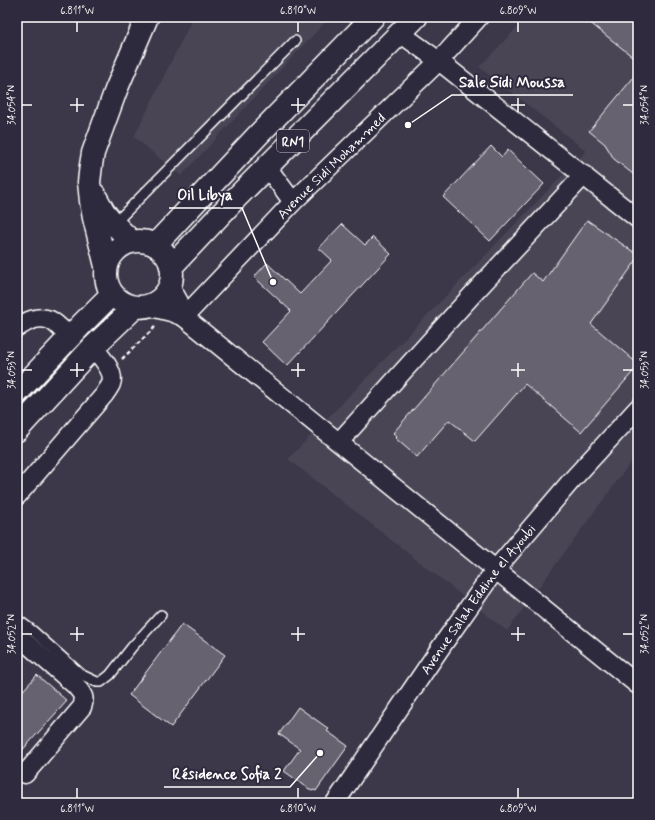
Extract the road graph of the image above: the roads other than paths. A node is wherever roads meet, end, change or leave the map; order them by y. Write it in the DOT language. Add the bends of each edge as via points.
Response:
graph roads {
  1 [pos="147,17"];
  2 [pos="372,17"];
  3 [pos="416,17"];
  4 [pos="478,17"];
  5 [pos="400,33"];
  6 [pos="295,41"];
  7 [pos="439,61"];
  8 [pos="267,167"];
  9 [pos="584,175"];
  10 [pos="89,182"];
  11 [pos="293,202"];
  12 [pos="638,219"];
  13 [pos="114,224"];
  14 [pos="131,241"];
  15 [pos="155,245"];
  16 [pos="106,266"];
  17 [pos="171,277"];
  18 [pos="112,294"];
  19 [pos="141,306"];
  20 [pos="184,317"];
  21 [pos="17,328"];
  22 [pos="70,338"];
  23 [pos="93,347"];
  24 [pos="17,393"];
  25 [pos="638,408"];
  26 [pos="17,430"];
  27 [pos="339,442"];
  28 [pos="17,496"];
  29 [pos="495,570"];
  30 [pos="161,615"];
  31 [pos="17,619"];
  32 [pos="17,635"];
  33 [pos="638,686"];
  34 [pos="25,774"];
  35 [pos="335,803"];
  1 -- 10 [label="main road" via="93,153"];
  2 -- 15 [label="main road, RN1"];
  3 -- 5 [label="main road, RN1"];
  4 -- 7 [label="street, Avenue Sidi Mohammed"];
  5 -- 7 [label="street"];
  5 -- 8 [label="main road, RN1"];
  6 -- 13 [label="lane"];
  7 -- 9 [label="street"];
  7 -- 11 [label="street, Avenue Sidi Mohammed"];
  8 -- 11 [label="street"];
  8 -- 17 [label="main road, RN1" via="235,199"];
  9 -- 12 [label="street"];
  9 -- 27 [label="street"];
  10 -- 13 [label="main road" via="104,212"];
  10 -- 16 [label="main road" via="94,218"];
  11 -- 20 [label="street, Avenue Sidi Mohammed"];
  13 -- 14 [label="main road"];
  14 -- 15 [label="main road"];
  14 -- 16 [label="main road" via="115,250"];
  15 -- 17 [label="main road" via="164,251 169,260"];
  16 -- 18 [label="main road" via="106,281"];
  17 -- 19 [label="main road, RN1" via="166,293 161,299"];
  17 -- 20 [label="street"];
  18 -- 19 [label="main road" via="128,305"];
  18 -- 22 [label="main road"];
  19 -- 20 [label="street"];
  19 -- 23 [label="main road, RN1"];
  20 -- 27 [label="street"];
  21 -- 22 [label="street" via="29,320 41,318 51,320"];
  22 -- 24 [label="main road"];
  23 -- 26 [label="main road, RN1"];
  23 -- 28 [label="street" via="110,371 110,385"];
  25 -- 29 [label="street, Avenue Salah Eddine el Ayoubi"];
  27 -- 29 [label="street"];
  29 -- 33 [label="street"];
  29 -- 35 [label="street, Avenue Salah Eddine el Ayoubi"];
  30 -- 31 [label="lane" via="110,675 101,682 92,681 82,675"];
  32 -- 34 [label="street" via="76,686 84,699 82,707"];
}
